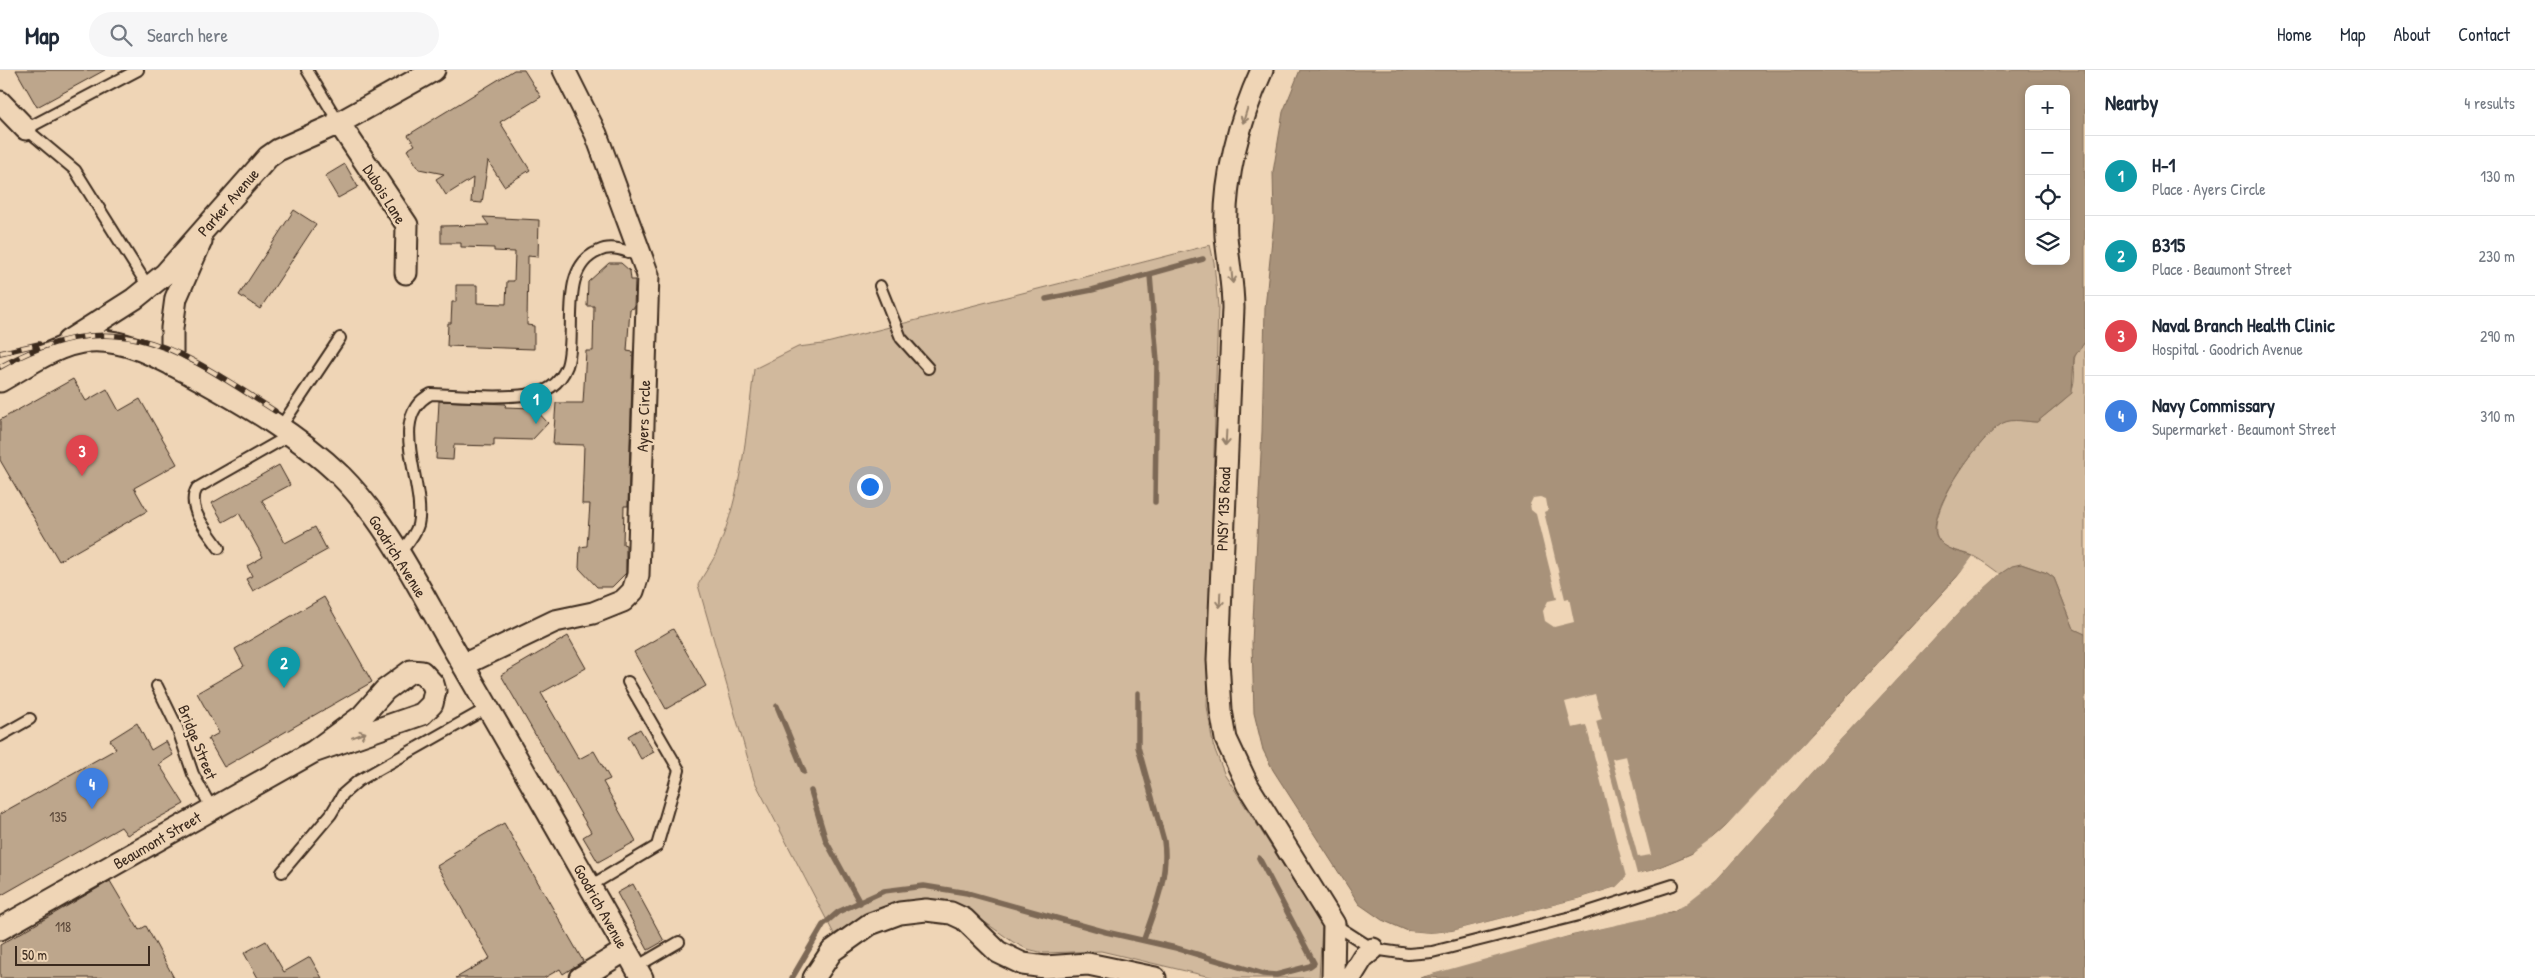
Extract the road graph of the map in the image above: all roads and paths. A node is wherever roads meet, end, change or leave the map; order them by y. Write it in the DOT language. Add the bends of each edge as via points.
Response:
graph roads {
  1 [pos="138,70"];
  2 [pos="307,70"];
  3 [pos="434,70"];
  4 [pos="564,70"];
  5 [pos="1262,70"];
  6 [pos="0,102"];
  7 [pos="339,123"];
  8 [pos="26,129"];
  9 [pos="208,226"];
  10 [pos="643,261"];
  11 [pos="406,273"];
  12 [pos="880,286"];
  13 [pos="149,288"];
  14 [pos="340,338"];
  15 [pos="40,359"];
  16 [pos="172,366"];
  17 [pos="928,368"];
  18 [pos="0,381"];
  19 [pos="285,432"];
  20 [pos="219,548"];
  21 [pos="398,555"];
  22 [pos="463,666"];
  23 [pos="628,682"];
  24 [pos="158,686"];
  25 [pos="489,707"];
  26 [pos="30,719"];
  27 [pos="0,736"];
  28 [pos="313,752"];
  29 [pos="212,809"];
  30 [pos="282,872"];
  31 [pos="1673,885"];
  32 [pos="590,886"];
  33 [pos="1334,924"];
  34 [pos="0,929"];
  35 [pos="679,942"];
  36 [pos="1373,949"];
  37 [pos="635,965"];
  38 [pos="1088,971"];
  39 [pos="580,978"];
  40 [pos="814,978"];
  41 [pos="1155,978"];
  42 [pos="1333,978"];
  43 [pos="1350,978"];
  1 -- 8 [label="lane"];
  2 -- 7 [label="lane"];
  3 -- 7 [label="street, Parker Avenue"];
  4 -- 10 [label="street, Ayers Circle" via="596,134"];
  5 -- 33 [label="street, PNSY 135 Road, one-way" via="1239,136 1226,206 1233,308 1218,660 1221,710 1226,739 1248,786"];
  6 -- 8 [label="street"];
  7 -- 9 [label="street, Parker Avenue" via="268,157"];
  7 -- 11 [label="street, Dubois Lane" via="407,225"];
  8 -- 13 [label="lane" via="75,170"];
  9 -- 13 [label="street, Parker Avenue"];
  9 -- 16 [label="street" via="176,298"];
  10 -- 21 [label="lane" via="622,250 604,249 591,255 580,267 573,286 567,367 552,387 529,396 431,394 421,399 411,416 408,432 416,476 418,525"];
  10 -- 22 [label="street, Ayers Circle" via="648,281 638,575 635,585 622,601 594,612 555,621"];
  12 -- 17 [label="lane" via="902,338"];
  13 -- 15 [label="street, Parker Avenue"];
  14 -- 19 [label="lane"];
  15 -- 16 [label="street, Goodrich Avenue" via="77,344 108,342 145,353"];
  15 -- 18 [label="street, Goodrich Avenue"];
  16 -- 19 [label="street, Goodrich Avenue" via="226,393"];
  19 -- 20 [label="lane" via="197,488 193,494 195,511"];
  19 -- 21 [label="street, Goodrich Avenue" via="326,463 354,491 378,521"];
  21 -- 22 [label="street, Goodrich Avenue"];
  22 -- 25 [label="street, Goodrich Avenue"];
  23 -- 32 [label="lane" via="679,770 657,846"];
  24 -- 29 [label="lane, Bridge Street" via="177,727 193,774"];
  25 -- 30 [label="lane" via="358,781 343,794 331,814"];
  25 -- 32 [label="street, Goodrich Avenue"];
  26 -- 27 [label="lane"];
  28 -- 28 [label="street, Beaumont Street, one-way" via="422,714 429,709 434,698 433,684 428,675 417,670 404,674 362,716"];
  28 -- 29 [label="street, Beaumont Street"];
  29 -- 34 [label="street, Beaumont Street"];
  31 -- 36 [label="lane" via="1579,915 1432,952 1408,954"];
  32 -- 37 [label="street, Goodrich Avenue"];
  33 -- 36 [label="lane"];
  33 -- 42 [label="street"];
  35 -- 37 [label="lane"];
  36 -- 43 [label="street" via="1363,957"];
  37 -- 39 [label="street"];
  38 -- 40 [label="street" via="1023,964 998,952 964,919 926,910 900,913 870,924 832,951"];
  38 -- 41 [label="street"];
}
